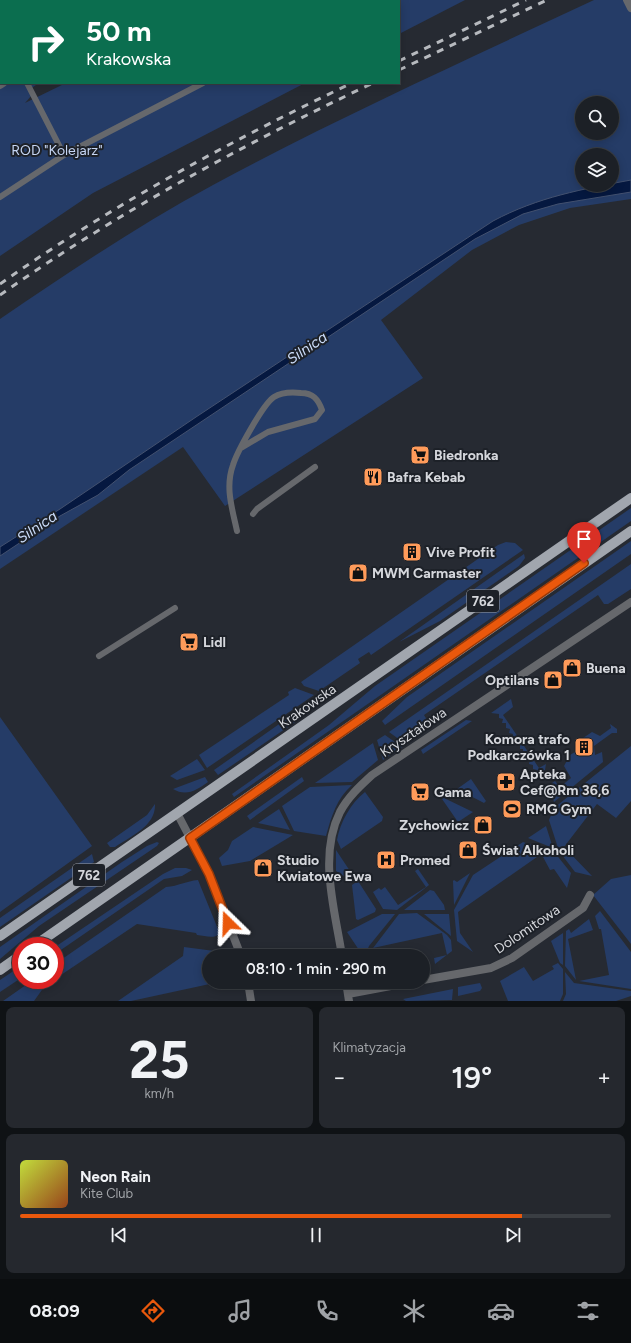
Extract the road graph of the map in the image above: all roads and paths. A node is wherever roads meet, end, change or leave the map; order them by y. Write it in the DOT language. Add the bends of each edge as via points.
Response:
graph roads {
  1 [pos="627,0"];
  2 [pos="631,8"];
  3 [pos="28,84"];
  4 [pos="201,84"];
  5 [pos="64,155"];
  6 [pos="0,197"];
  7 [pos="241,448"];
  8 [pos="315,467"];
  9 [pos="631,498"];
  10 [pos="253,514"];
  11 [pos="237,531"];
  12 [pos="631,531"];
  13 [pos="631,602"];
  14 [pos="175,608"];
  15 [pos="99,656"];
  16 [pos="177,813"];
  17 [pos="190,838"];
  18 [pos="590,895"];
  19 [pos="0,936"];
  20 [pos="47,937"];
  21 [pos="238,949"];
  22 [pos="341,949"];
  23 [pos="12,961"];
  24 [pos="0,970"];
  25 [pos="430,979"];
  26 [pos="249,989"];
  27 [pos="384,989"];
  28 [pos="348,998"];
  29 [pos="252,1001"];
  1 -- 2 [label="street"];
  3 -- 5 [label="lane"];
  4 -- 5 [label="lane"];
  5 -- 6 [label="lane"];
  7 -- 7 [label="lane" via="251,428 273,397 287,392 307,393 319,400 322,410 315,419 268,432"];
  7 -- 11 [label="lane" via="232,465 228,494"];
  8 -- 10 [label="lane"];
  9 -- 16 [label="main road, Krakowska / 762"];
  12 -- 17 [label="main road, 762"];
  13 -- 22 [label="street, Kryształowa" via="372,775 350,797 335,824 330,851 330,878"];
  14 -- 15 [label="lane"];
  16 -- 17 [label="street"];
  16 -- 19 [label="main road, Krakowska / 762"];
  17 -- 20 [label="main road, 762"];
  17 -- 21 [label="street" via="209,874"];
  18 -- 25 [label="street, Dolomitowa" via="583,908 512,958 491,968"];
  23 -- 24 [label="main road"];
  26 -- 29 [label="street"];
  27 -- 28 [label="street"];
}
